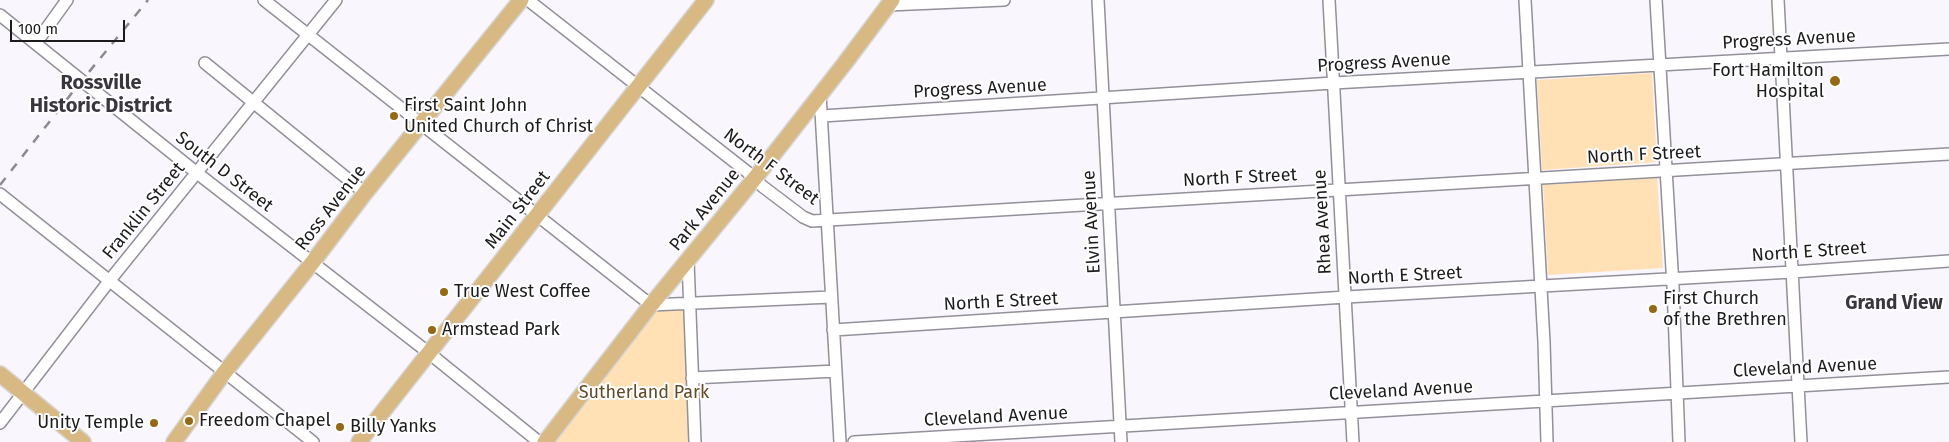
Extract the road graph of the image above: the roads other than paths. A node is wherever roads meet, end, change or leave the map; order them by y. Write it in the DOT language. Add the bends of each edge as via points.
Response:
graph roads {
  1 [pos="67,0"];
  2 [pos="264,0"];
  3 [pos="336,0"];
  4 [pos="521,0"];
  5 [pos="528,0"];
  6 [pos="706,0"];
  7 [pos="1004,0"];
  8 [pos="1098,0"];
  9 [pos="1329,0"];
  10 [pos="1525,0"];
  11 [pos="1656,0"];
  12 [pos="1778,0"];
  13 [pos="890,3"];
  14 [pos="0,15"];
  15 [pos="309,36"];
  16 [pos="36,43"];
  17 [pos="1949,49"];
  18 [pos="1782,58"];
  19 [pos="205,63"];
  20 [pos="1660,66"];
  21 [pos="1529,73"];
  22 [pos="1333,83"];
  23 [pos="638,87"];
  24 [pos="820,94"];
  25 [pos="1103,99"];
  26 [pos="253,103"];
  27 [pos="822,116"];
  28 [pos="422,124"];
  29 [pos="1949,154"];
  30 [pos="1787,164"];
  31 [pos="1666,172"];
  32 [pos="197,173"];
  33 [pos="755,178"];
  34 [pos="1534,179"];
  35 [pos="1339,190"];
  36 [pos="365,193"];
  37 [pos="1,196"];
  38 [pos="1109,203"];
  39 [pos="537,216"];
  40 [pos="827,221"];
  41 [pos="1949,260"];
  42 [pos="688,261"];
  43 [pos="312,263"];
  44 [pos="1792,272"];
  45 [pos="1672,277"];
  46 [pos="110,280"];
  47 [pos="1540,286"];
  48 [pos="831,297"];
  49 [pos="1346,297"];
  50 [pos="689,304"];
  51 [pos="651,306"];
  52 [pos="1114,313"];
  53 [pos="833,330"];
  54 [pos="429,353"];
  55 [pos="836,371"];
  56 [pos="224,373"];
  57 [pos="0,374"];
  58 [pos="1949,377"];
  59 [pos="692,378"];
  60 [pos="1799,385"];
  61 [pos="1677,393"];
  62 [pos="24,394"];
  63 [pos="1546,400"];
  64 [pos="1351,412"];
  65 [pos="0,423"];
  66 [pos="1120,428"];
  67 [pos="83,442"];
  68 [pos="174,442"];
  69 [pos="313,442"];
  70 [pos="359,442"];
  71 [pos="539,442"];
  72 [pos="545,442"];
  73 [pos="695,442"];
  74 [pos="840,442"];
  75 [pos="854,442"];
  76 [pos="1121,442"];
  77 [pos="1353,442"];
  78 [pos="1547,442"];
  79 [pos="1679,442"];
  80 [pos="1801,442"];
  1 -- 16 [label="street"];
  2 -- 15 [label="street"];
  3 -- 15 [label="street, Franklin Street"];
  4 -- 28 [label="main road, Ross Avenue"];
  5 -- 23 [label="street, North F Street"];
  6 -- 23 [label="main road, Main Street"];
  7 -- 13 [label="street"];
  8 -- 25 [label="street, Elvin Avenue"];
  9 -- 22 [label="street, Rhea Avenue"];
  10 -- 21 [label="street"];
  11 -- 20 [label="street"];
  12 -- 18 [label="street"];
  13 -- 24 [label="main road, Park Avenue"];
  14 -- 16 [label="street, South D Street"];
  15 -- 26 [label="street, Franklin Street"];
  15 -- 28 [label="street"];
  16 -- 32 [label="street, South D Street, bridge"];
  17 -- 18 [label="street, Progress Avenue"];
  18 -- 20 [label="street, Progress Avenue"];
  18 -- 30 [label="street"];
  19 -- 26 [label="street"];
  20 -- 21 [label="street, Progress Avenue"];
  20 -- 31 [label="street"];
  21 -- 22 [label="street, Progress Avenue"];
  21 -- 34 [label="street"];
  22 -- 25 [label="street, Progress Avenue"];
  22 -- 35 [label="street, Rhea Avenue"];
  23 -- 33 [label="street, North F Street"];
  23 -- 39 [label="main road, Main Street"];
  24 -- 27 [label="street"];
  24 -- 33 [label="main road, Park Avenue"];
  25 -- 27 [label="street, Progress Avenue"];
  25 -- 38 [label="street, Elvin Avenue"];
  26 -- 32 [label="street, Franklin Street"];
  26 -- 36 [label="street"];
  27 -- 40 [label="street"];
  28 -- 36 [label="main road, Ross Avenue"];
  28 -- 39 [label="street"];
  29 -- 30 [label="street, North F Street"];
  30 -- 31 [label="street, North F Street"];
  30 -- 44 [label="street"];
  31 -- 34 [label="street, North F Street"];
  31 -- 45 [label="street"];
  32 -- 43 [label="street, South D Street"];
  32 -- 46 [label="street, Franklin Street"];
  33 -- 40 [label="street, North F Street" via="803,217"];
  33 -- 42 [label="main road, Park Avenue"];
  34 -- 35 [label="street, North F Street"];
  34 -- 47 [label="street"];
  35 -- 38 [label="street, North F Street"];
  35 -- 49 [label="street, Rhea Avenue"];
  36 -- 43 [label="main road, Ross Avenue"];
  37 -- 46 [label="street"];
  38 -- 40 [label="street, North F Street"];
  38 -- 52 [label="street, Elvin Avenue"];
  39 -- 51 [label="street"];
  39 -- 54 [label="main road, Main Street"];
  40 -- 48 [label="street"];
  41 -- 44 [label="street, North E Street"];
  42 -- 50 [label="street"];
  42 -- 51 [label="main road, Park Avenue"];
  43 -- 54 [label="street, South D Street"];
  43 -- 56 [label="main road, Ross Avenue"];
  44 -- 45 [label="street, North E Street"];
  44 -- 60 [label="street"];
  45 -- 47 [label="street, North E Street"];
  45 -- 61 [label="street"];
  46 -- 56 [label="street"];
  46 -- 62 [label="street, Franklin Street"];
  47 -- 49 [label="street, North E Street"];
  47 -- 63 [label="street"];
  48 -- 50 [label="street"];
  48 -- 53 [label="street"];
  49 -- 52 [label="street, North E Street"];
  49 -- 64 [label="street, Rhea Avenue"];
  50 -- 51 [label="street"];
  50 -- 59 [label="street"];
  51 -- 72 [label="main road, Park Avenue"];
  52 -- 53 [label="street, North E Street"];
  52 -- 66 [label="street, Elvin Avenue"];
  53 -- 55 [label="street"];
  54 -- 70 [label="main road, Main Street"];
  54 -- 71 [label="street, South D Street"];
  55 -- 59 [label="street"];
  55 -- 74 [label="street"];
  56 -- 68 [label="main road, Ross Avenue"];
  56 -- 69 [label="street"];
  57 -- 62 [label="main road"];
  58 -- 60 [label="street, Cleveland Avenue"];
  59 -- 73 [label="street"];
  60 -- 61 [label="street, Cleveland Avenue"];
  60 -- 80 [label="street"];
  61 -- 63 [label="street, Cleveland Avenue"];
  61 -- 79 [label="street"];
  62 -- 65 [label="street, Franklin Street"];
  62 -- 67 [label="main road"];
  63 -- 64 [label="street, Cleveland Avenue"];
  63 -- 78 [label="street"];
  64 -- 66 [label="street, Cleveland Avenue"];
  64 -- 77 [label="street, Rhea Avenue"];
  66 -- 75 [label="street, Cleveland Avenue"];
  66 -- 76 [label="street, Elvin Avenue"];
}
